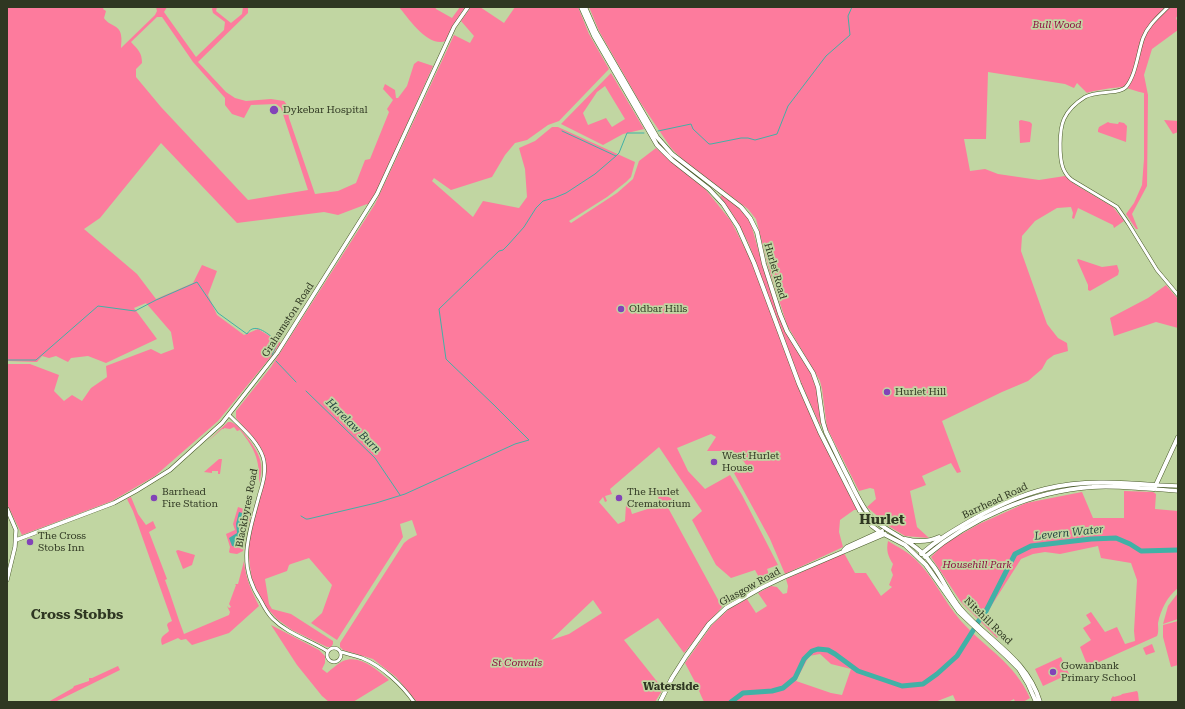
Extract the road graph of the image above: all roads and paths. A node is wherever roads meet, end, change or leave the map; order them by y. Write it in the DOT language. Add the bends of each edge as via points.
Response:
graph roads {
  1 [pos="468,7"];
  2 [pos="581,7"];
  3 [pos="585,7"];
  4 [pos="1168,7"];
  5 [pos="1178,295"];
  6 [pos="229,415"];
  7 [pos="1178,437"];
  8 [pos="1178,486"];
  9 [pos="1154,487"];
  10 [pos="1178,491"];
  11 [pos="7,509"];
  12 [pos="968,525"];
  13 [pos="887,530"];
  14 [pos="882,533"];
  15 [pos="944,535"];
  16 [pos="902,538"];
  17 [pos="16,540"];
  18 [pos="897,540"];
  19 [pos="941,541"];
  20 [pos="924,555"];
  21 [pos="920,558"];
  22 [pos="7,580"];
  23 [pos="965,616"];
  24 [pos="327,651"];
  25 [pos="341,652"];
  26 [pos="414,702"];
  27 [pos="660,702"];
  28 [pos="1036,702"];
  29 [pos="1040,702"];
  1 -- 6 [label="main road, Grahamston Road" via="454,27 377,194 277,353"];
  2 -- 14 [label="main road, Hurlet Road" via="594,36 657,145 709,189 723,204 738,227 820,432 860,511 867,521"];
  3 -- 13 [label="main road, Hurlet Road" via="596,32 657,137 672,154 741,207 750,218 780,314 787,331 813,373 818,387 826,432 862,506"];
  4 -- 5 [label="street" via="1146,31 1125,87 1118,91 1095,93 1079,101 1066,115 1060,136 1062,164 1067,175 1116,207 1157,270"];
  6 -- 17 [label="main road, Grahamston Road" via="219,427 161,476 114,503"];
  6 -- 24 [label="street, Blackbyres Road" via="256,444 263,457 264,477 247,545 247,568 252,586 272,618 290,632"];
  7 -- 9 [label="main road"];
  8 -- 9 [label="main road, Barrhead Road"];
  9 -- 10 [label="main road, Barrhead Road"];
  9 -- 12 [label="main road, Barrhead Road" via="1113,485 1048,494 1024,501"];
  11 -- 17 [label="main road" via="16,530"];
  12 -- 15 [label="main road, Barrhead Road"];
  12 -- 19 [label="main road, Barrhead Road"];
  13 -- 14 [label="main road"];
  13 -- 16 [label="main road, Hurlet Road"];
  14 -- 18 [label="main road, Hurlet Road"];
  14 -- 27 [label="main road, Glasgow Road" via="761,588 718,614 686,656"];
  15 -- 16 [label="main road" via="929,540"];
  15 -- 19 [label="main road, Barrhead Road"];
  16 -- 20 [label="main road, Hurlet Road"];
  17 -- 22 [label="main road"];
  18 -- 21 [label="main road, Nitshill Road"];
  19 -- 20 [label="main road, Barrhead Road"];
  20 -- 21 [label="main road, Barrhead Road"];
  20 -- 23 [label="main road, Nitshill Road" via="940,574"];
  21 -- 23 [label="main road, Nitshill Road" via="954,607"];
  23 -- 28 [label="main road, Nitshill Road" via="1019,669"];
  23 -- 29 [label="main road, Nitshill Road" via="1018,663 1031,681"];
  24 -- 25 [label="street" via="336,647"];
  24 -- 25 [label="street" via="328,658 334,662 340,659"];
  25 -- 26 [label="street" via="363,658 377,666"];
}
